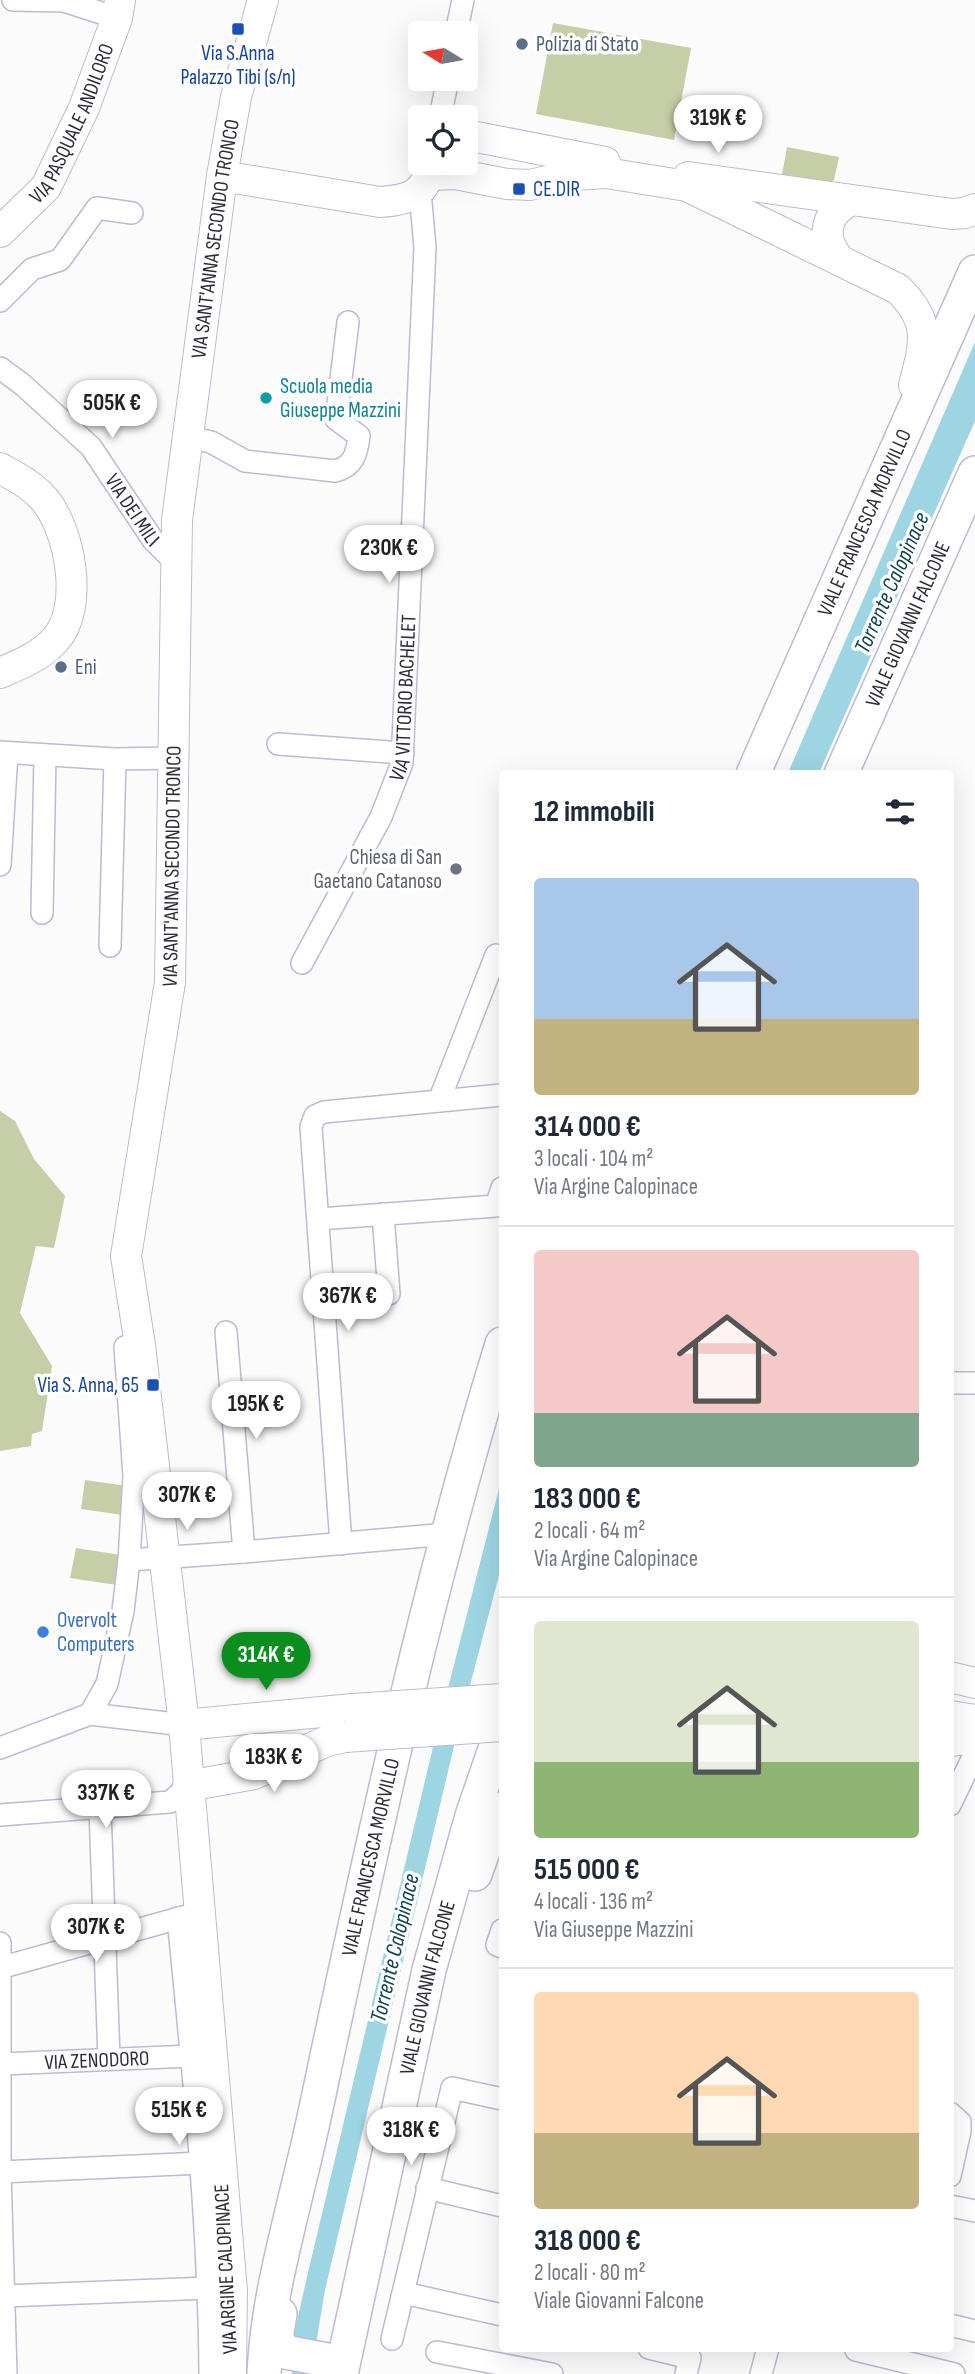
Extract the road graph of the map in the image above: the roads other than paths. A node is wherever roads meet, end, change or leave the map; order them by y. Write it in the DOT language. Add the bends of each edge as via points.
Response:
graph roads {
  1 [pos="13,0"];
  2 [pos="64,0"];
  3 [pos="263,0"];
  4 [pos="463,0"];
  5 [pos="118,9"];
  6 [pos="459,21"];
  7 [pos="478,138"];
  8 [pos="508,145"];
  9 [pos="549,152"];
  10 [pos="222,176"];
  11 [pos="427,177"];
  12 [pos="546,182"];
  13 [pos="507,184"];
  14 [pos="849,201"];
  15 [pos="975,209"];
  16 [pos="132,213"];
  17 [pos="0,232"];
  18 [pos="837,257"];
  19 [pos="975,272"];
  20 [pos="0,301"];
  21 [pos="348,322"];
  22 [pos="0,368"];
  23 [pos="187,437"];
  24 [pos="900,440"];
  25 [pos="0,468"];
  26 [pos="975,473"];
  27 [pos="176,563"];
  28 [pos="0,673"];
  29 [pos="278,744"];
  30 [pos="4,753"];
  31 [pos="402,753"];
  32 [pos="45,755"];
  33 [pos="174,758"];
  34 [pos="115,759"];
  35 [pos="755,770"];
  36 [pos="843,770"];
  37 [pos="0,865"];
  38 [pos="42,913"];
  39 [pos="110,946"];
  40 [pos="496,955"];
  41 [pos="302,963"];
  42 [pos="499,1095"];
  43 [pos="439,1101"];
  44 [pos="499,1197"];
  45 [pos="383,1214"];
  46 [pos="319,1219"];
  47 [pos="389,1294"];
  48 [pos="226,1332"];
  49 [pos="140,1345"];
  50 [pos="499,1354"];
  51 [pos="954,1383"];
  52 [pos="975,1383"];
  53 [pos="446,1534"];
  54 [pos="341,1544"];
  55 [pos="244,1552"];
  56 [pos="164,1558"];
  57 [pos="129,1560"];
  58 [pos="954,1678"];
  59 [pos="975,1683"];
  60 [pos="954,1690"];
  61 [pos="975,1692"];
  62 [pos="499,1699"];
  63 [pos="90,1714"];
  64 [pos="954,1717"];
  65 [pos="975,1720"];
  66 [pos="349,1723"];
  67 [pos="184,1725"];
  68 [pos="499,1727"];
  69 [pos="499,1736"];
  70 [pos="975,1738"];
  71 [pos="954,1741"];
  72 [pos="0,1748"];
  73 [pos="975,1753"];
  74 [pos="188,1786"];
  75 [pos="954,1797"];
  76 [pos="100,1809"];
  77 [pos="0,1815"];
  78 [pos="499,1815"];
  79 [pos="188,1915"];
  80 [pos="106,1940"];
  81 [pos="0,1943"];
  82 [pos="1,1968"];
  83 [pos="429,1970"];
  84 [pos="192,2056"];
  85 [pos="109,2058"];
  86 [pos="1,2064"];
  87 [pos="499,2098"];
  88 [pos="954,2117"];
  89 [pos="954,2158"];
  90 [pos="305,2160"];
  91 [pos="202,2162"];
  92 [pos="0,2172"];
  93 [pos="427,2188"];
  94 [pos="499,2205"];
  95 [pos="954,2207"];
  96 [pos="975,2211"];
  97 [pos="221,2290"];
  98 [pos="404,2293"];
  99 [pos="4,2296"];
  100 [pos="499,2314"];
  101 [pos="954,2326"];
  102 [pos="975,2331"];
  103 [pos="392,2339"];
  104 [pos="437,2352"];
  105 [pos="665,2352"];
  106 [pos="767,2352"];
  107 [pos="864,2352"];
  108 [pos="275,2363"];
  109 [pos="337,2365"];
  110 [pos="6,2374"];
  111 [pos="210,2374"];
  112 [pos="231,2374"];
  113 [pos="552,2374"];
  114 [pos="686,2374"];
  115 [pos="761,2374"];
  116 [pos="954,2374"];
  1 -- 2 [label="street"];
  2 -- 5 [label="street"];
  3 -- 10 [label="street, VIA SANT'ANNA SECONDO TRONCO" via="236,97"];
  4 -- 6 [label="street"];
  5 -- 17 [label="street, VIA PASQUALE ANDILORO" via="84,108 46,187"];
  7 -- 8 [label="street"];
  8 -- 9 [label="street"];
  8 -- 13 [label="street" via="503,168"];
  9 -- 12 [label="street"];
  9 -- 14 [label="street"];
  10 -- 11 [label="street" via="380,202 404,201"];
  10 -- 23 [label="street, VIA SANT'ANNA SECONDO TRONCO"];
  11 -- 13 [label="street" via="455,174"];
  11 -- 31 [label="street, VIA VITTORIO BACHELET"];
  12 -- 13 [label="street"];
  12 -- 18 [label="street" via="606,173 687,186"];
  14 -- 15 [label="street" via="952,214"];
  14 -- 18 [label="street" via="839,206 827,223 829,246"];
  16 -- 20 [label="street" via="97,208 60,260 32,269"];
  18 -- 24 [label="street" via="898,289 920,316 925,346"];
  19 -- 24 [label="main road, VIALE FRANCESCA MORVILLO"];
  21 -- 23 [label="street" via="336,419 359,436 355,458 346,468 335,471 245,461 211,442"];
  22 -- 27 [label="street, VIA DEI MILI" via="91,447 153,540"];
  23 -- 27 [label="street, VIA SANT'ANNA SECONDO TRONCO"];
  24 -- 35 [label="main road, VIALE FRANCESCA MORVILLO"];
  25 -- 28 [label="street" via="33,488 55,515 68,553 71,598 66,622 55,640 32,658"];
  26 -- 36 [label="main road, VIALE GIOVANNI FALCONE"];
  27 -- 33 [label="street, VIA SANT'ANNA SECONDO TRONCO"];
  29 -- 31 [label="street"];
  30 -- 32 [label="street"];
  30 -- 37 [label="street"];
  31 -- 41 [label="street, VIA VITTORIO BACHELET" via="381,817"];
  32 -- 34 [label="street"];
  32 -- 38 [label="street"];
  33 -- 34 [label="street"];
  33 -- 49 [label="street, VIA SANT'ANNA SECONDO TRONCO" via="170,982 127,1245"];
  34 -- 39 [label="street"];
  40 -- 43 [label="street"];
  42 -- 43 [label="street"];
  43 -- 46 [label="street" via="315,1116 311,1127"];
  44 -- 45 [label="street" via="496,1206"];
  45 -- 46 [label="street"];
  45 -- 47 [label="street"];
  46 -- 54 [label="street"];
  48 -- 55 [label="street"];
  49 -- 56 [label="street, VIA SANT'ANNA SECONDO TRONCO"];
  49 -- 57 [label="street" via="125,1347 134,1476"];
  50 -- 53 [label="main road, VIALE FRANCESCA MORVILLO"];
  51 -- 52 [label="street"];
  53 -- 54 [label="street"];
  53 -- 90 [label="main road, VIALE FRANCESCA MORVILLO" via="387,1776"];
  54 -- 55 [label="street"];
  55 -- 56 [label="street"];
  56 -- 57 [label="street"];
  56 -- 67 [label="street, VIA ARGINE CALOPINACE"];
  57 -- 63 [label="street" via="107,1684"];
  58 -- 59 [label="street"];
  60 -- 61 [label="street"];
  62 -- 66 [label="street, bridge"];
  63 -- 67 [label="street"];
  63 -- 72 [label="street"];
  64 -- 65 [label="street"];
  66 -- 67 [label="street"];
  66 -- 68 [label="street, bridge"];
  66 -- 74 [label="street" via="327,1741 254,1774"];
  67 -- 74 [label="street, VIA ARGINE CALOPINACE"];
  69 -- 83 [label="main road, VIALE GIOVANNI FALCONE"];
  70 -- 71 [label="street"];
  73 -- 75 [label="street"];
  74 -- 76 [label="street" via="170,1802"];
  74 -- 79 [label="street, VIA ARGINE CALOPINACE"];
  76 -- 77 [label="street"];
  76 -- 80 [label="street"];
  78 -- 83 [label="main road" via="454,1938"];
  79 -- 80 [label="street"];
  79 -- 84 [label="street"];
  79 -- 97 [label="street, VIA ARGINE CALOPINACE"];
  80 -- 82 [label="street"];
  80 -- 85 [label="street"];
  81 -- 82 [label="street"];
  82 -- 86 [label="street"];
  83 -- 109 [label="main road, VIALE GIOVANNI FALCONE"];
  84 -- 85 [label="street, VIA ZENODORO"];
  84 -- 91 [label="street"];
  85 -- 86 [label="street, VIA ZENODORO"];
  86 -- 92 [label="street"];
  87 -- 93 [label="street" via="452,2088"];
  88 -- 89 [label="street" via="960,2130"];
  90 -- 97 [label="street" via="288,2187 257,2290 250,2294"];
  90 -- 108 [label="main road, VIALE FRANCESCA MORVILLO" via="307,2192 284,2286"];
  91 -- 92 [label="street"];
  91 -- 97 [label="street"];
  92 -- 99 [label="street"];
  93 -- 94 [label="street"];
  93 -- 98 [label="street"];
  95 -- 96 [label="street"];
  97 -- 99 [label="street"];
  97 -- 111 [label="street"];
  97 -- 112 [label="street, VIA ARGINE CALOPINACE"];
  98 -- 100 [label="street"];
  98 -- 103 [label="street"];
  99 -- 110 [label="street"];
  101 -- 102 [label="street"];
  104 -- 113 [label="street"];
  105 -- 114 [label="street" via="690,2358"];
  106 -- 115 [label="street"];
  107 -- 116 [label="street"];
  108 -- 109 [label="main road"];
}
